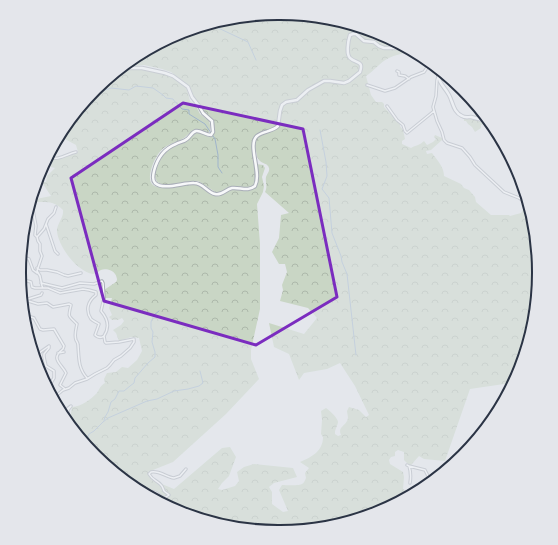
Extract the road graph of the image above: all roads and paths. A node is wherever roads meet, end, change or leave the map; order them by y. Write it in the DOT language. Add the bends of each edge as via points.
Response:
graph roads {
  1 [pos="394,48"];
  2 [pos="131,68"];
  3 [pos="427,68"];
  4 [pos="397,71"];
  5 [pos="438,77"];
  6 [pos="409,79"];
  7 [pos="368,85"];
  8 [pos="387,106"];
  9 [pos="434,111"];
  10 [pos="479,119"];
  11 [pos="76,152"];
  12 [pos="54,158"];
  13 [pos="521,199"];
  14 [pos="56,207"];
  15 [pos="33,214"];
  16 [pos="46,224"];
  17 [pos="37,237"];
  18 [pos="58,254"];
  19 [pos="27,259"];
  20 [pos="37,268"];
  21 [pos="81,272"];
  22 [pos="39,274"];
  23 [pos="27,281"];
  24 [pos="41,283"];
  25 [pos="43,288"];
  26 [pos="42,293"];
  27 [pos="28,299"];
  28 [pos="29,301"];
  29 [pos="30,317"];
  30 [pos="104,336"];
  31 [pos="58,352"];
  32 [pos="64,352"];
  33 [pos="40,353"];
  34 [pos="88,379"];
  35 [pos="52,381"];
  36 [pos="65,389"];
  37 [pos="58,394"];
  38 [pos="67,409"];
  39 [pos="68,411"];
  40 [pos="186,468"];
  41 [pos="429,476"];
  42 [pos="410,483"];
  43 [pos="153,491"];
  44 [pos="162,496"];
  45 [pos="165,498"];
  1 -- 2 [label="street" via="384,48 374,42 365,42 358,35 351,34 348,56 359,62 359,74 344,83 324,81 297,100 286,102 280,111 278,126 254,140 257,180 255,186 250,189 230,188 220,194 197,183 160,186 154,180 158,160 163,152 186,140 195,132 211,135 212,121 203,113 188,87 174,76 165,72"];
  3 -- 6 [label="street" via="424,72"];
  4 -- 6 [label="street" via="399,75"];
  5 -- 9 [label="street"];
  5 -- 10 [label="street" via="460,115"];
  6 -- 7 [label="street" via="385,91"];
  8 -- 9 [label="street" via="407,133"];
  9 -- 13 [label="street" via="444,140 462,148 475,165 504,192"];
  11 -- 12 [label="street"];
  14 -- 16 [label="street"];
  15 -- 17 [label="street"];
  16 -- 17 [label="street"];
  16 -- 18 [label="street"];
  17 -- 20 [label="street" via="42,256"];
  19 -- 22 [label="street" via="33,271"];
  20 -- 21 [label="street" via="64,276"];
  20 -- 22 [label="street"];
  22 -- 24 [label="street"];
  23 -- 25 [label="street" via="35,288"];
  24 -- 25 [label="street"];
  24 -- 30 [label="street" via="62,288 102,281 104,302 101,311 105,315 108,327"];
  25 -- 30 [label="street" via="62,293 83,289 96,292 87,308 91,319 99,324 95,335 98,338"];
  26 -- 27 [label="street"];
  28 -- 34 [label="street" via="47,303 53,307 71,305 69,316 77,324 75,332 78,358"];
  29 -- 31 [label="street" via="34,318 40,329 56,331 64,346"];
  30 -- 34 [label="street" via="106,343 134,338 134,342 110,366"];
  31 -- 32 [label="street"];
  31 -- 36 [label="street" via="58,362 66,372 60,385"];
  33 -- 35 [label="street" via="49,346 44,358 46,366 54,371"];
  34 -- 36 [label="street"];
  36 -- 37 [label="street"];
  38 -- 39 [label="street" via="71,406"];
  40 -- 45 [label="street" via="180,476 174,478 150,472 149,476 169,495"];
  41 -- 42 [label="street" via="425,470 408,465 411,471"];
  43 -- 44 [label="street"];
}
